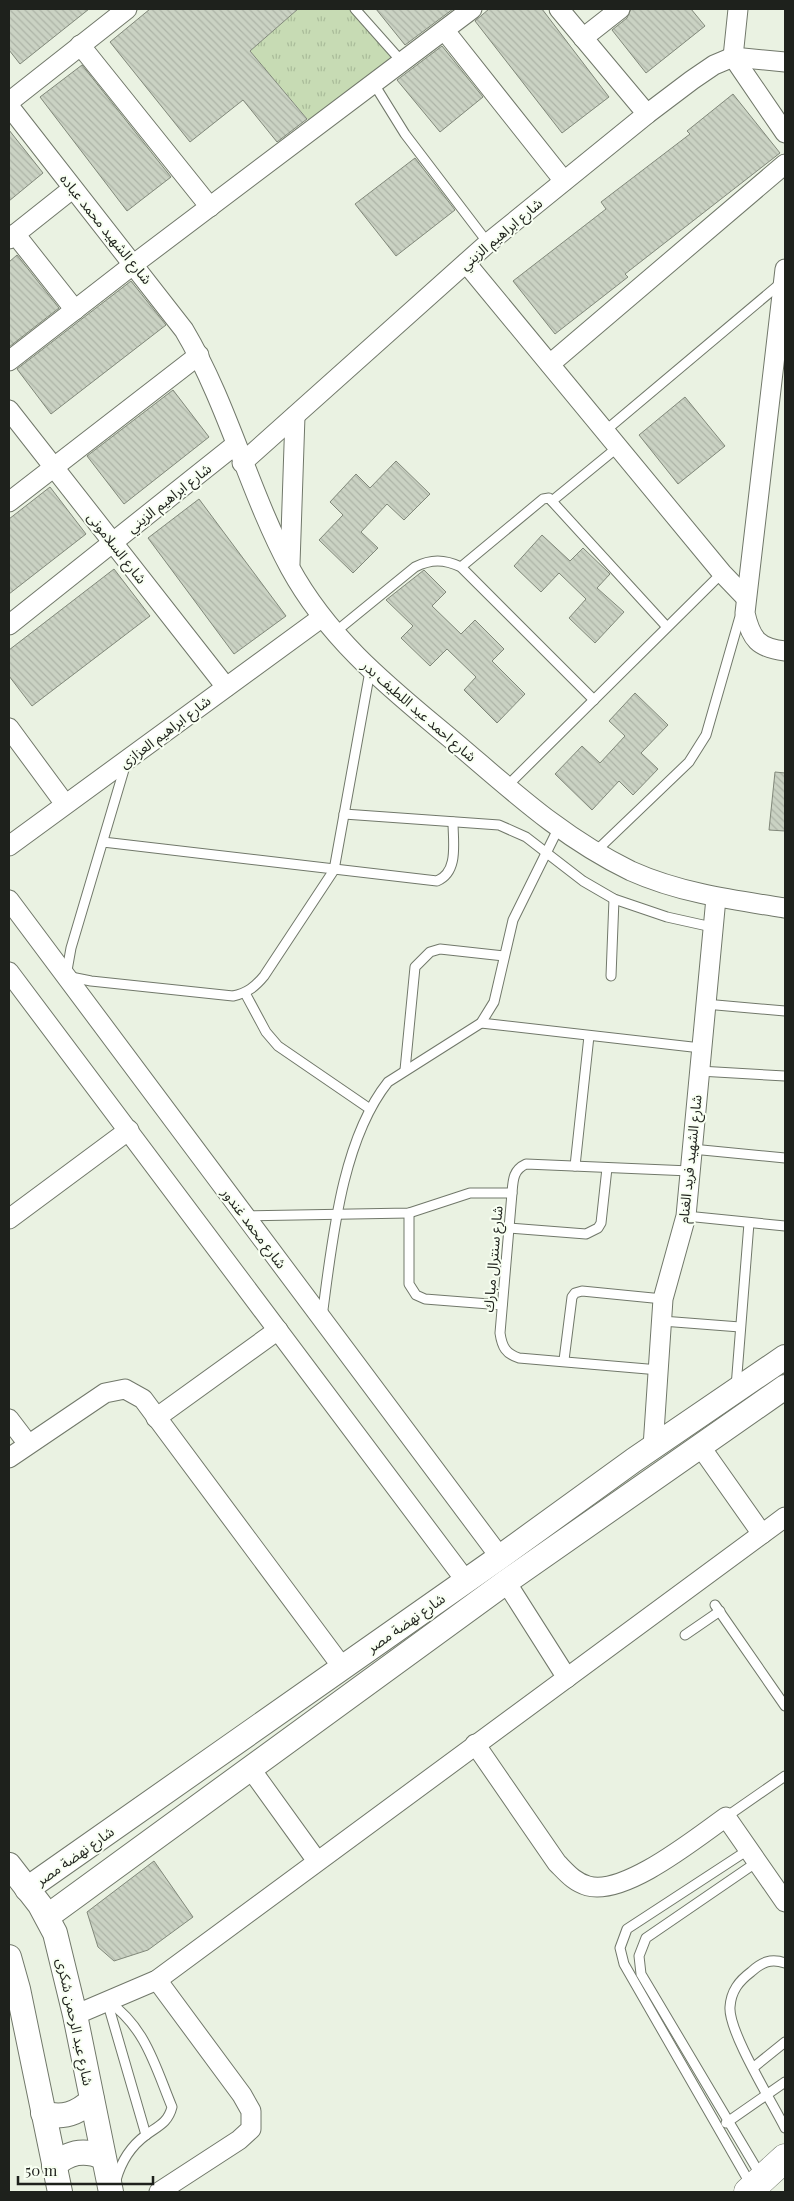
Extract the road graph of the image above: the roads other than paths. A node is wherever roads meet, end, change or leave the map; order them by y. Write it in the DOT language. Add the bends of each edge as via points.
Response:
graph roads {
  1 [pos="127,9"];
  2 [pos="355,9"];
  3 [pos="472,9"];
  4 [pos="559,9"];
  5 [pos="620,9"];
  6 [pos="738,9"];
  7 [pos="445,31"];
  8 [pos="584,38"];
  9 [pos="80,45"];
  10 [pos="732,57"];
  11 [pos="403,62"];
  12 [pos="785,62"];
  13 [pos="374,84"];
  14 [pos="9,104"];
  15 [pos="646,114"];
  16 [pos="785,133"];
  17 [pos="785,164"];
  18 [pos="564,181"];
  19 [pos="72,189"];
  20 [pos="210,207"];
  21 [pos="12,236"];
  22 [pos="488,243"];
  23 [pos="466,263"];
  24 [pos="134,264"];
  25 [pos="784,285"];
  26 [pos="75,310"];
  27 [pos="199,355"];
  28 [pos="9,362"];
  29 [pos="550,364"];
  30 [pos="778,392"];
  31 [pos="9,410"];
  32 [pos="295,416"];
  33 [pos="605,431"];
  34 [pos="618,447"];
  35 [pos="239,454"];
  36 [pos="54,467"];
  37 [pos="552,501"];
  38 [pos="9,502"];
  39 [pos="113,542"];
  40 [pos="461,567"];
  41 [pos="290,568"];
  42 [pos="722,573"];
  43 [pos="746,598"];
  44 [pos="321,618"];
  45 [pos="9,625"];
  46 [pos="667,628"];
  47 [pos="334,633"];
  48 [pos="785,651"];
  49 [pos="370,671"];
  50 [pos="226,687"];
  51 [pos="594,700"];
  52 [pos="9,728"];
  53 [pos="127,761"];
  54 [pos="507,786"];
  55 [pos="66,804"];
  56 [pos="344,814"];
  57 [pos="453,822"];
  58 [pos="558,829"];
  59 [pos="103,842"];
  60 [pos="9,846"];
  61 [pos="594,852"];
  62 [pos="547,853"];
  63 [pos="334,870"];
  64 [pos="716,898"];
  65 [pos="614,899"];
  66 [pos="10,905"];
  67 [pos="785,908"];
  68 [pos="712,927"];
  69 [pos="504,956"];
  70 [pos="9,972"];
  71 [pos="66,976"];
  72 [pos="611,976"];
  73 [pos="245,993"];
  74 [pos="705,1004"];
  75 [pos="785,1011"];
  76 [pos="481,1024"];
  77 [pos="589,1036"];
  78 [pos="701,1048"];
  79 [pos="405,1070"];
  80 [pos="699,1071"];
  81 [pos="785,1076"];
  82 [pos="370,1109"];
  83 [pos="128,1130"];
  84 [pos="692,1149"];
  85 [pos="785,1158"];
  86 [pos="575,1166"];
  87 [pos="607,1168"];
  88 [pos="690,1171"];
  89 [pos="512,1193"];
  90 [pos="409,1213"];
  91 [pos="245,1216"];
  92 [pos="336,1216"];
  93 [pos="686,1216"];
  94 [pos="9,1219"];
  95 [pos="749,1222"];
  96 [pos="785,1226"];
  97 [pos="509,1228"];
  98 [pos="663,1299"];
  99 [pos="502,1305"];
  100 [pos="322,1319"];
  101 [pos="662,1320"];
  102 [pos="740,1327"];
  103 [pos="278,1330"];
  104 [pos="785,1356"];
  105 [pos="564,1360"];
  106 [pos="659,1370"];
  107 [pos="785,1387"];
  108 [pos="736,1391"];
  109 [pos="156,1418"];
  110 [pos="9,1419"];
  111 [pos="28,1444"];
  112 [pos="700,1446"];
  113 [pos="653,1447"];
  114 [pos="9,1458"];
  115 [pos="785,1517"];
  116 [pos="762,1534"];
  117 [pos="500,1557"];
  118 [pos="466,1581"];
  119 [pos="506,1582"];
  120 [pos="685,1635"];
  121 [pos="343,1668"];
  122 [pos="567,1678"];
  123 [pos="785,1706"];
  124 [pos="475,1744"];
  125 [pos="250,1768"];
  126 [pos="785,1776"];
  127 [pos="140,1810"];
  128 [pos="726,1817"];
  129 [pos="158,1835"];
  130 [pos="752,1856"];
  131 [pos="317,1861"];
  132 [pos="9,1865"];
  133 [pos="28,1889"];
  134 [pos="785,1902"];
  135 [pos="48,1916"];
  136 [pos="644,1918"];
  137 [pos="654,1933"];
  138 [pos="9,1957"];
  139 [pos="785,1963"];
  140 [pos="157,1980"];
  141 [pos="13,1992"];
  142 [pos="107,2001"];
  143 [pos="75,2015"];
  144 [pos="785,2042"];
  145 [pos="754,2067"];
  146 [pos="785,2082"];
  147 [pos="768,2094"];
  148 [pos="92,2100"];
  149 [pos="43,2113"];
  150 [pos="729,2121"];
  151 [pos="719,2128"];
  152 [pos="785,2128"];
  153 [pos="146,2135"];
  154 [pos="102,2157"];
  155 [pos="785,2158"];
  156 [pos="54,2166"];
  157 [pos="754,2186"];
  158 [pos="60,2192"];
  159 [pos="112,2192"];
  160 [pos="159,2192"];
  1 -- 9 [label="street"];
  2 -- 11 [label="lane"];
  3 -- 7 [label="street"];
  4 -- 8 [label="street"];
  5 -- 8 [label="street"];
  6 -- 10 [label="street"];
  7 -- 11 [label="street"];
  7 -- 18 [label="street"];
  8 -- 15 [label="street"];
  9 -- 14 [label="street"];
  9 -- 20 [label="street"];
  10 -- 12 [label="street"];
  10 -- 15 [label="street, شارع ابراهيم الزيني" via="714,65"];
  10 -- 16 [label="street"];
  11 -- 13 [label="street"];
  13 -- 20 [label="street"];
  13 -- 22 [label="lane" via="405,134"];
  14 -- 19 [label="street, شارع الشهيد محمد عباده"];
  15 -- 18 [label="street, شارع ابراهيم الزيني"];
  17 -- 29 [label="street"];
  18 -- 22 [label="street, شارع ابراهيم الزيني"];
  19 -- 21 [label="street"];
  19 -- 24 [label="street, شارع الشهيد محمد عباده"];
  20 -- 24 [label="street"];
  21 -- 26 [label="street"];
  22 -- 23 [label="street, شارع ابراهيم الزيني"];
  23 -- 29 [label="street"];
  23 -- 32 [label="street, شارع ابراهيم الزيني"];
  24 -- 26 [label="street"];
  24 -- 27 [label="street, شارع الشهيد محمد عباده" via="169,308"];
  25 -- 30 [label="street"];
  25 -- 33 [label="lane"];
  26 -- 28 [label="street"];
  27 -- 35 [label="street, شارع احمد عبد اللطيف بدر"];
  27 -- 36 [label="street"];
  29 -- 33 [label="street"];
  30 -- 43 [label="street"];
  31 -- 36 [label="street, شارع السلامونى"];
  32 -- 35 [label="street, شارع ابراهيم الزيني"];
  32 -- 41 [label="street"];
  33 -- 34 [label="street"];
  34 -- 37 [label="lane"];
  34 -- 42 [label="street"];
  35 -- 39 [label="street, شارع ابراهيم الزيني"];
  35 -- 41 [label="street, شارع احمد عبد اللطيف بدر"];
  36 -- 38 [label="street"];
  36 -- 39 [label="street, شارع السلامونى"];
  37 -- 40 [label="lane" via="543,499"];
  37 -- 46 [label="lane"];
  39 -- 45 [label="street, شارع ابراهيم الزيني"];
  39 -- 50 [label="street, شارع السلامونى"];
  40 -- 47 [label="lane" via="438,560 415,567"];
  40 -- 51 [label="lane"];
  41 -- 44 [label="street, شارع احمد عبد اللطيف بدر"];
  42 -- 43 [label="street"];
  42 -- 46 [label="lane"];
  43 -- 48 [label="street" via="748,627 756,639 767,649"];
  43 -- 61 [label="lane" via="706,735 698,751"];
  44 -- 47 [label="street, شارع احمد عبد اللطيف بدر"];
  44 -- 50 [label="street, شارع ابراهيم العزازى"];
  46 -- 51 [label="lane"];
  47 -- 49 [label="street, شارع احمد عبد اللطيف بدر"];
  49 -- 54 [label="street, شارع احمد عبد اللطيف بدر"];
  49 -- 56 [label="lane"];
  50 -- 53 [label="street, شارع ابراهيم العزازى"];
  51 -- 54 [label="lane"];
  52 -- 55 [label="street"];
  53 -- 55 [label="street, شارع ابراهيم العزازى"];
  53 -- 59 [label="lane"];
  54 -- 58 [label="street, شارع احمد عبد اللطيف بدر"];
  55 -- 60 [label="street, شارع ابراهيم العزازى"];
  56 -- 57 [label="lane"];
  56 -- 63 [label="lane"];
  57 -- 62 [label="lane" via="499,825 526,837"];
  57 -- 63 [label="lane" via="452,864 444,878 437,881"];
  58 -- 61 [label="street, شارع احمد عبد اللطيف بدر"];
  58 -- 62 [label="lane"];
  59 -- 63 [label="lane"];
  59 -- 71 [label="lane" via="71,948"];
  61 -- 64 [label="street, شارع احمد عبد اللطيف بدر" via="633,872"];
  62 -- 65 [label="lane" via="583,881"];
  62 -- 69 [label="lane" via="513,920"];
  63 -- 73 [label="lane" via="264,976"];
  64 -- 67 [label="street, شارع احمد عبد اللطيف بدر"];
  64 -- 68 [label="street, شارع الشهيد فريد الغنام"];
  65 -- 68 [label="lane" via="667,917"];
  65 -- 72 [label="lane"];
  66 -- 71 [label="street, شارع محمد غندور"];
  68 -- 74 [label="street, شارع الشهيد فريد الغنام"];
  69 -- 76 [label="lane" via="494,1002"];
  69 -- 79 [label="lane" via="440,949 422,959 415,968"];
  70 -- 83 [label="street"];
  71 -- 73 [label="lane" via="233,996"];
  71 -- 91 [label="street, شارع محمد غندور"];
  73 -- 82 [label="lane" via="266,1032 278,1046"];
  74 -- 75 [label="lane"];
  74 -- 78 [label="street, شارع الشهيد فريد الغنام"];
  76 -- 77 [label="lane"];
  76 -- 79 [label="lane"];
  77 -- 78 [label="lane"];
  77 -- 86 [label="lane"];
  78 -- 80 [label="street, شارع الشهيد فريد الغنام"];
  79 -- 82 [label="lane" via="388,1082"];
  80 -- 81 [label="lane"];
  80 -- 84 [label="street, شارع الشهيد فريد الغنام"];
  82 -- 92 [label="lane" via="353,1154"];
  83 -- 94 [label="street"];
  83 -- 103 [label="street"];
  84 -- 85 [label="lane"];
  84 -- 88 [label="street, شارع الشهيد فريد الغنام"];
  86 -- 87 [label="lane"];
  86 -- 89 [label="lane" via="526,1164 519,1167 514,1175"];
  87 -- 88 [label="lane"];
  87 -- 97 [label="lane" via="601,1223 592,1232"];
  88 -- 93 [label="street, شارع الشهيد فريد الغنام"];
  89 -- 90 [label="lane, شارع سنترال مبارك" via="470,1193"];
  89 -- 97 [label="lane, شارع سنترال مبارك"];
  90 -- 92 [label="lane, شارع سنترال مبارك"];
  90 -- 99 [label="lane" via="409,1284 416,1295 425,1299"];
  91 -- 92 [label="lane, شارع سنترال مبارك"];
  91 -- 100 [label="street, شارع محمد غندور"];
  92 -- 100 [label="lane"];
  93 -- 95 [label="lane"];
  93 -- 98 [label="street, شارع الشهيد فريد الغنام"];
  95 -- 96 [label="lane"];
  95 -- 102 [label="lane"];
  97 -- 99 [label="lane, شارع سنترال مبارك"];
  98 -- 101 [label="street, شارع الشهيد فريد الغنام"];
  98 -- 105 [label="lane" via="575,1293"];
  99 -- 105 [label="lane, شارع سنترال مبارك" via="500,1333 509,1355"];
  100 -- 117 [label="street, شارع محمد غندور"];
  101 -- 102 [label="lane"];
  101 -- 106 [label="street, شارع الشهيد فريد الغنام"];
  102 -- 108 [label="lane"];
  103 -- 109 [label="street"];
  103 -- 118 [label="street"];
  104 -- 108 [label="street, شارع نهضة مصر"];
  105 -- 106 [label="lane, شارع سنترال مبارك"];
  106 -- 113 [label="street, شارع الشهيد فريد الغنام"];
  107 -- 112 [label="street, شارع نهضة مصر"];
  108 -- 113 [label="street, شارع نهضة مصر"];
  109 -- 111 [label="street" via="143,1399 125,1389 105,1393"];
  109 -- 121 [label="street"];
  110 -- 111 [label="street"];
  111 -- 114 [label="street"];
  112 -- 116 [label="street"];
  112 -- 119 [label="street, شارع نهضة مصر"];
  113 -- 117 [label="street, شارع نهضة مصر"];
  115 -- 116 [label="street"];
  116 -- 122 [label="street"];
  117 -- 118 [label="street, شارع نهضة مصر"];
  118 -- 121 [label="street, شارع نهضة مصر"];
  119 -- 122 [label="street"];
  119 -- 125 [label="street, شارع نهضة مصر"];
  120 -- 123 [label="lane" via="717,1608"];
  121 -- 127 [label="street, شارع نهضة مصر"];
  122 -- 124 [label="street"];
  124 -- 128 [label="street" via="557,1863 572,1879 589,1886 612,1886 634,1877 657,1865"];
  124 -- 131 [label="street"];
  125 -- 129 [label="street, شارع نهضة مصر"];
  125 -- 131 [label="street"];
  126 -- 128 [label="lane"];
  127 -- 129 [label="street"];
  127 -- 133 [label="street, شارع نهضة مصر"];
  128 -- 130 [label="street"];
  129 -- 135 [label="street, شارع نهضة مصر"];
  130 -- 134 [label="street"];
  130 -- 136 [label="lane"];
  130 -- 137 [label="lane"];
  131 -- 140 [label="street"];
  132 -- 133 [label="street, شارع عبد الرحمن شكرى"];
  133 -- 135 [label="street, شارع عبد الرحمن شكرى"];
  135 -- 143 [label="street, شارع عبد الرحمن شكرى"];
  136 -- 137 [label="lane"];
  136 -- 151 [label="lane" via="623,1934 621,1956"];
  137 -- 150 [label="lane" via="641,1946 642,1974"];
  138 -- 141 [label="street"];
  139 -- 145 [label="lane" via="772,1960 759,1965 739,1981 732,1996 730,2018 733,2028"];
  140 -- 142 [label="street"];
  140 -- 160 [label="street" via="251,2111 251,2129 239,2140"];
  141 -- 149 [label="street"];
  142 -- 143 [label="street"];
  142 -- 153 [label="lane"];
  142 -- 153 [label="lane" via="128,2018 145,2040 172,2107 166,2121"];
  143 -- 148 [label="street, شارع عبد الرحمن شكرى"];
  144 -- 145 [label="lane"];
  145 -- 147 [label="lane"];
  146 -- 147 [label="lane"];
  147 -- 150 [label="lane"];
  147 -- 152 [label="lane"];
  148 -- 149 [label="street" via="66,2116"];
  148 -- 154 [label="street, شارع عبد الرحمن شكرى"];
  149 -- 156 [label="street"];
  150 -- 151 [label="lane"];
  150 -- 157 [label="lane"];
  151 -- 157 [label="lane"];
  153 -- 159 [label="lane" via="125,2157"];
  154 -- 156 [label="street" via="80,2152 65,2156"];
  154 -- 159 [label="street, شارع عبد الرحمن شكرى"];
  155 -- 157 [label="highway"];
  156 -- 158 [label="street"];
}
